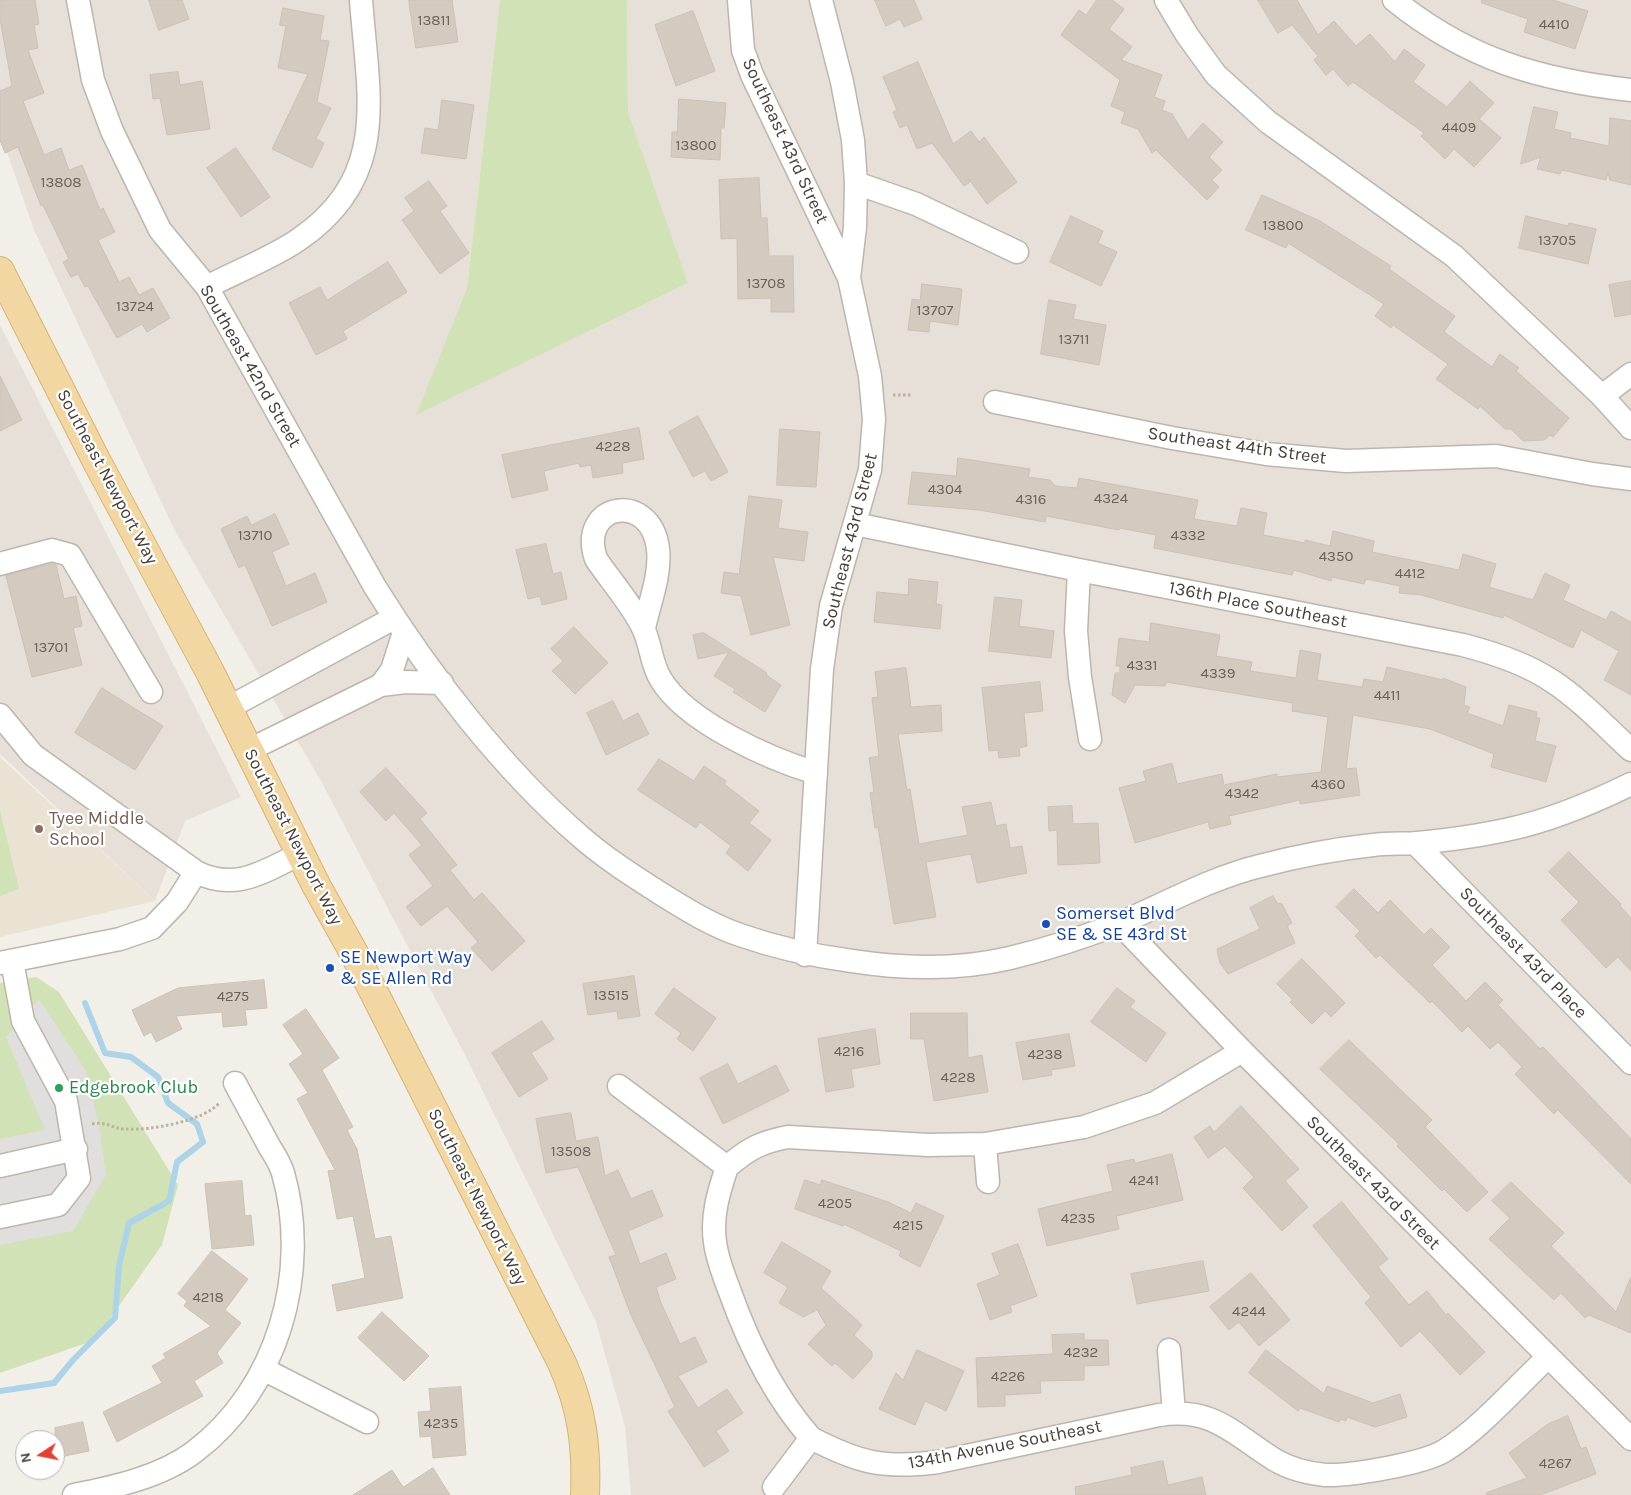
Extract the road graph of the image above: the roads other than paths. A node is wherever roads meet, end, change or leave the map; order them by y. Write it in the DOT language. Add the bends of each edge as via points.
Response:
graph roads {
  1 [pos="78,0"];
  2 [pos="361,0"];
  3 [pos="739,0"];
  4 [pos="821,0"];
  5 [pos="1166,0"];
  6 [pos="1394,0"];
  7 [pos="1631,90"];
  8 [pos="856,183"];
  9 [pos="1017,252"];
  10 [pos="0,271"];
  11 [pos="849,278"];
  12 [pos="207,287"];
  13 [pos="1631,374"];
  14 [pos="1602,396"];
  15 [pos="995,402"];
  16 [pos="1631,428"];
  17 [pos="1631,479"];
  18 [pos="855,524"];
  19 [pos="0,564"];
  20 [pos="1079,570"];
  21 [pos="399,625"];
  22 [pos="644,628"];
  23 [pos="381,684"];
  24 [pos="442,684"];
  25 [pos="151,692"];
  26 [pos="228,708"];
  27 [pos="0,715"];
  28 [pos="1090,739"];
  29 [pos="249,750"];
  30 [pos="1631,750"];
  31 [pos="816,773"];
  32 [pos="1631,784"];
  33 [pos="1416,843"];
  34 [pos="300,854"];
  35 [pos="196,872"];
  36 [pos="1119,923"];
  37 [pos="805,955"];
  38 [pos="6,962"];
  39 [pos="1242,1051"];
  40 [pos="1630,1059"];
  41 [pos="235,1083"];
  42 [pos="620,1086"];
  43 [pos="74,1140"];
  44 [pos="985,1144"];
  45 [pos="0,1166"];
  46 [pos="727,1167"];
  47 [pos="988,1182"];
  48 [pos="0,1217"];
  49 [pos="1168,1350"];
  50 [pos="1548,1357"];
  51 [pos="263,1369"];
  52 [pos="1174,1413"];
  53 [pos="368,1422"];
  54 [pos="1629,1434"];
  55 [pos="811,1438"];
  56 [pos="774,1487"];
  57 [pos="112,1491"];
  58 [pos="74,1495"];
  59 [pos="585,1495"];
  1 -- 12 [label="street, Southeast 42nd Street" via="93,80 112,130 160,230"];
  2 -- 12 [label="street" via="369,110 367,144 358,173 342,200 297,241"];
  3 -- 11 [label="street, Southeast 43rd Street" via="743,50 752,75"];
  4 -- 8 [label="street, Southeast 43rd Street" via="842,82 853,140"];
  5 -- 14 [label="street" via="1187,35 1223,82 1268,122 1454,256"];
  6 -- 7 [label="street" via="1421,22 1500,64 1552,78"];
  8 -- 9 [label="street" via="916,204"];
  8 -- 11 [label="street, Southeast 43rd Street"];
  10 -- 26 [label="main road, Southeast Newport Way"];
  11 -- 18 [label="street, Southeast 43rd Street" via="870,376 874,419 870,470"];
  12 -- 21 [label="street, Southeast 42nd Street"];
  13 -- 14 [label="street"];
  14 -- 16 [label="street"];
  15 -- 17 [label="street, Southeast 44th Street" via="1266,454 1346,461 1496,456"];
  18 -- 20 [label="street, 136th Place Southeast"];
  18 -- 31 [label="street, Southeast 43rd Street" via="831,606 822,670"];
  19 -- 25 [label="street" via="52,550 70,555"];
  20 -- 28 [label="street" via="1076,631"];
  20 -- 30 [label="street, 136th Place Southeast" via="1493,653 1553,681"];
  21 -- 23 [label="street" via="392,670"];
  21 -- 24 [label="street, Southeast 42nd Street"];
  21 -- 26 [label="street" via="375,630"];
  22 -- 22 [label="street" via="657,571 654,529 647,520 621,509 605,515 597,523 592,549"];
  22 -- 31 [label="street" via="660,678 675,698 698,716 760,753"];
  23 -- 24 [label="street"];
  23 -- 29 [label="street"];
  24 -- 37 [label="street, Southeast 42nd Street" via="542,801 627,873 686,909 737,934"];
  26 -- 29 [label="main road, Southeast Newport Way"];
  27 -- 35 [label="street" via="33,755"];
  29 -- 34 [label="main road, Southeast Newport Way"];
  31 -- 37 [label="street, Southeast 43rd Street"];
  32 -- 33 [label="street, Southeast 42nd Street" via="1569,812 1511,829"];
  33 -- 36 [label="street, Southeast 42nd Street" via="1332,850 1236,872"];
  33 -- 40 [label="street, Southeast 43rd Place"];
  34 -- 35 [label="street" via="252,877 220,881"];
  34 -- 59 [label="main road, Southeast Newport Way" via="575,1392 586,1468"];
  35 -- 38 [label="street" via="176,902 152,928 120,939"];
  36 -- 37 [label="street, Southeast 42nd Street" via="1055,946 971,964 929,967 877,965"];
  36 -- 39 [label="street, Southeast 43rd Street"];
  38 -- 43 [label="street" via="23,1021 66,1101"];
  39 -- 44 [label="street" via="1155,1103 1128,1114 1084,1127"];
  39 -- 50 [label="street, Southeast 43rd Street"];
  41 -- 51 [label="street" via="282,1171 290,1206 293,1248 290,1290 278,1338"];
  42 -- 46 [label="street"];
  43 -- 45 [label="street"];
  43 -- 48 [label="street" via="80,1178 58,1205"];
  44 -- 46 [label="street" via="928,1145 788,1137 767,1141 746,1151"];
  44 -- 47 [label="street"];
  46 -- 55 [label="street" via="714,1217 719,1264 746,1337 791,1415"];
  49 -- 52 [label="street"];
  50 -- 52 [label="street, 134th Avenue Southeast" via="1462,1438 1442,1452 1418,1461 1352,1473 1326,1475 1291,1468 1211,1418"];
  50 -- 54 [label="street, Southeast 43rd Street"];
  51 -- 53 [label="street"];
  51 -- 57 [label="street" via="239,1407 217,1433 193,1453"];
  52 -- 55 [label="street, 134th Avenue Southeast" via="912,1465 866,1462"];
  55 -- 56 [label="street"];
  57 -- 58 [label="street"];
}
